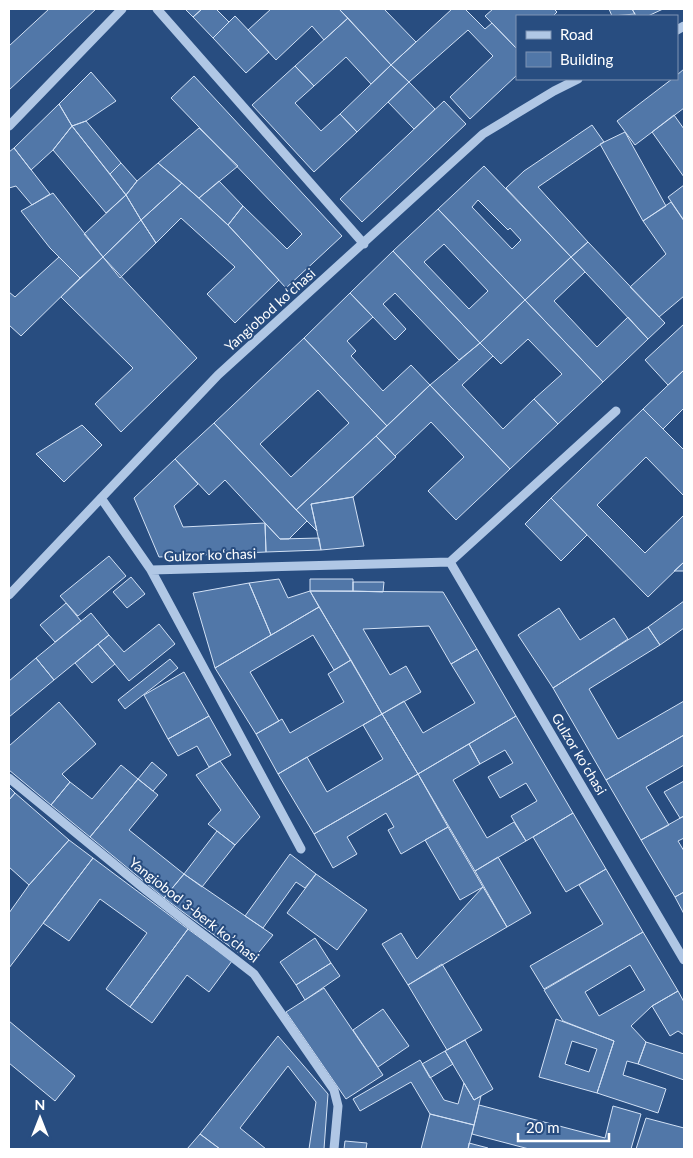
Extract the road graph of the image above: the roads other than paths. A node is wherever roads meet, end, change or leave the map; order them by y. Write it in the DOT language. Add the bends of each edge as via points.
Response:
graph roads {
  1 [pos="122,9"];
  2 [pos="157,9"];
  3 [pos="576,80"];
  4 [pos="9,126"];
  5 [pos="364,244"];
  6 [pos="616,411"];
  7 [pos="101,498"];
  8 [pos="450,562"];
  9 [pos="151,570"];
  10 [pos="9,595"];
  11 [pos="9,778"];
  12 [pos="301,849"];
  13 [pos="684,960"];
  14 [pos="334,1149"];
  1 -- 4 [label="street"];
  2 -- 5 [label="street"];
  3 -- 5 [label="street, Yangiobod koʻchasi" via="483,134"];
  5 -- 7 [label="street, Yangiobod koʻchasi" via="218,375"];
  6 -- 8 [label="street"];
  7 -- 9 [label="street"];
  7 -- 10 [label="street, Yangiobod koʻchasi"];
  8 -- 9 [label="street, Gulzor koʻchasi"];
  8 -- 13 [label="street, Gulzor koʻchasi"];
  9 -- 12 [label="street"];
  11 -- 14 [label="street, Yangiobod 3-berk koʼchasi" via="254,974 334,1090 338,1106"];
}
